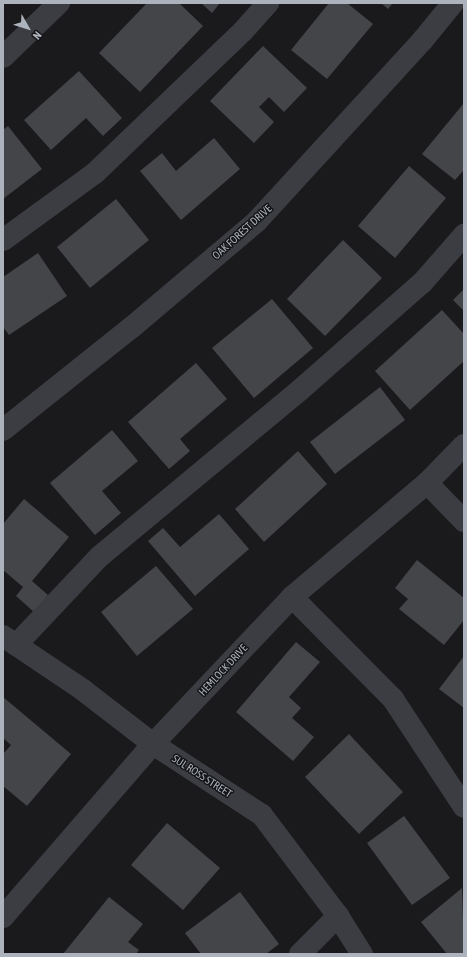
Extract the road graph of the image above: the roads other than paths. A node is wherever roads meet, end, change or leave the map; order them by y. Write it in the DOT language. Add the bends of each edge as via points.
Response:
graph roads {
  1 [pos="58,3"];
  2 [pos="268,3"];
  3 [pos="453,3"];
  4 [pos="3,57"];
  5 [pos="464,234"];
  6 [pos="3,240"];
  7 [pos="3,430"];
  8 [pos="464,445"];
  9 [pos="427,483"];
  10 [pos="464,521"];
  11 [pos="292,597"];
  12 [pos="10,641"];
  13 [pos="153,744"];
  14 [pos="464,807"];
  15 [pos="338,916"];
  16 [pos="3,917"];
  17 [pos="300,954"];
  18 [pos="362,954"];
  1 -- 4 [label="street"];
  2 -- 6 [label="street" via="243,31 96,173"];
  3 -- 7 [label="street, OAK FOREST DRIVE" via="422,41 257,221 131,328"];
  5 -- 12 [label="street" via="410,293 300,390 99,557"];
  8 -- 9 [label="street, HEMLOCK DRIVE"];
  9 -- 10 [label="street"];
  9 -- 11 [label="street, HEMLOCK DRIVE"];
  11 -- 13 [label="street, HEMLOCK DRIVE"];
  11 -- 14 [label="street" via="392,699"];
  12 -- 13 [label="street, SUL ROSS STREET" via="84,690"];
  13 -- 15 [label="street, SUL ROSS STREET" via="262,815"];
  13 -- 16 [label="street, HEMLOCK DRIVE"];
  15 -- 17 [label="street"];
  15 -- 18 [label="street, SUL ROSS STREET"];
}
